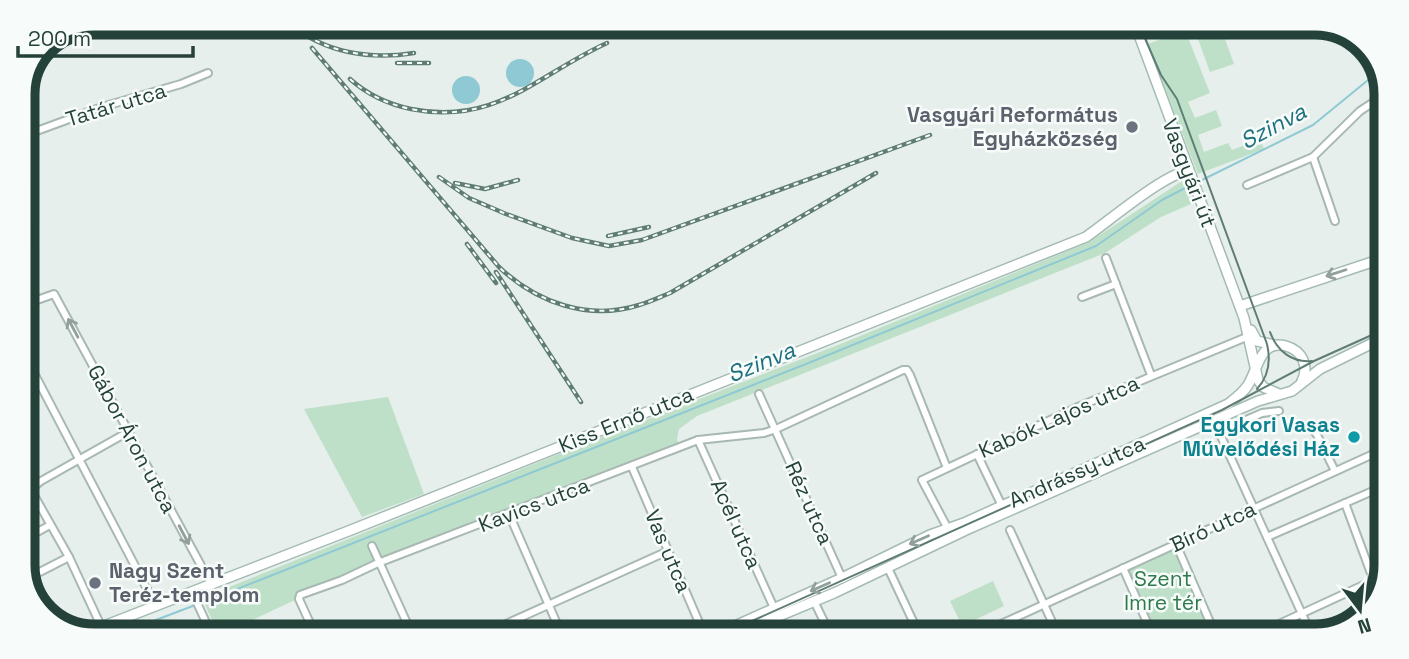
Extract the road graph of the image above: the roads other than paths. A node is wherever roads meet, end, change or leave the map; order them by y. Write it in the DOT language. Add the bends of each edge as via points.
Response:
graph roads {
  1 [pos="1139,35"];
  2 [pos="208,74"];
  3 [pos="1374,102"];
  4 [pos="35,132"];
  5 [pos="1312,157"];
  6 [pos="1188,171"];
  7 [pos="1247,185"];
  8 [pos="1335,221"];
  9 [pos="1106,258"];
  10 [pos="1374,261"];
  11 [pos="1116,284"];
  12 [pos="1082,297"];
  13 [pos="35,300"];
  14 [pos="1240,306"];
  15 [pos="1244,318"];
  16 [pos="1249,336"];
  17 [pos="1374,342"];
  18 [pos="1281,345"];
  19 [pos="1256,365"];
  20 [pos="35,374"];
  21 [pos="1151,375"];
  22 [pos="1301,383"];
  23 [pos="759,394"];
  24 [pos="1279,394"];
  25 [pos="1279,411"];
  26 [pos="1215,422"];
  27 [pos="1309,425"];
  28 [pos="776,429"];
  29 [pos="128,432"];
  30 [pos="1220,433"];
  31 [pos="698,440"];
  32 [pos="976,454"];
  33 [pos="1374,454"];
  34 [pos="80,458"];
  35 [pos="632,467"];
  36 [pos="947,468"];
  37 [pos="1335,471"];
  38 [pos="35,487"];
  39 [pos="1374,490"];
  40 [pos="35,498"];
  41 [pos="1345,503"];
  42 [pos="1002,506"];
  43 [pos="1254,508"];
  44 [pos="509,514"];
  45 [pos="51,525"];
  46 [pos="948,529"];
  47 [pos="1010,530"];
  48 [pos="35,534"];
  49 [pos="1267,537"];
  50 [pos="1176,544"];
  51 [pos="372,546"];
  52 [pos="668,551"];
  53 [pos="69,557"];
  54 [pos="378,563"];
  55 [pos="888,568"];
  56 [pos="1123,568"];
  57 [pos="1374,571"];
  58 [pos="36,574"];
  59 [pos="842,578"];
  60 [pos="1372,581"];
  61 [pos="211,584"];
  62 [pos="194,596"];
  63 [pos="814,601"];
  64 [pos="1044,604"];
  65 [pos="548,605"];
  66 [pos="156,606"];
  67 [pos="774,608"];
  68 [pos="1302,614"];
  69 [pos="100,624"];
  70 [pos="106,624"];
  71 [pos="206,624"];
  72 [pos="310,624"];
  73 [pos="407,624"];
  74 [pos="506,624"];
  75 [pos="557,624"];
  76 [pos="700,624"];
  77 [pos="749,624"];
  78 [pos="756,624"];
  79 [pos="825,624"];
  80 [pos="914,624"];
  81 [pos="1000,624"];
  82 [pos="1053,624"];
  83 [pos="1148,624"];
  84 [pos="1211,624"];
  85 [pos="1280,624"];
  86 [pos="1307,624"];
  1 -- 6 [label="street, Vasgyári út"];
  2 -- 4 [label="street, Tatár utca"];
  3 -- 5 [label="street"];
  5 -- 7 [label="street"];
  5 -- 8 [label="street"];
  6 -- 14 [label="street, Vasgyári út"];
  6 -- 61 [label="street, Kiss Ernő utca" via="1145,194 1086,237"];
  9 -- 11 [label="street"];
  10 -- 14 [label="street, one-way"];
  11 -- 12 [label="street"];
  11 -- 21 [label="street"];
  29 -- 13 [label="street, Gábor Áron utca, one-way" via="54,294"];
  14 -- 15 [label="street, Vasgyári út"];
  15 -- 16 [label="street, Vasgyári út"];
  15 -- 18 [label="street, Vasgyári út" via="1257,341"];
  16 -- 19 [label="street, Vasgyári út"];
  16 -- 21 [label="street, Kabók Lajos utca"];
  17 -- 22 [label="street"];
  18 -- 19 [label="street" via="1265,351"];
  18 -- 22 [label="street" via="1302,358"];
  19 -- 24 [label="street" via="1261,384"];
  19 -- 42 [label="street, Andrássy utca" via="1248,386 1228,404"];
  20 -- 34 [label="street"];
  21 -- 32 [label="street, Kabók Lajos utca"];
  22 -- 24 [label="street"];
  23 -- 28 [label="street, Réz utca"];
  24 -- 26 [label="street, Andrássy utca"];
  25 -- 30 [label="street" via="1262,413"];
  26 -- 30 [label="street"];
  26 -- 55 [label="street, Andrássy utca"];
  27 -- 37 [label="street"];
  28 -- 31 [label="street, Kavics utca"];
  28 -- 36 [label="street, Kavics utca" via="907,370"];
  28 -- 59 [label="street, Réz utca"];
  29 -- 34 [label="street"];
  29 -- 61 [label="street, Gábor Áron utca, one-way"];
  30 -- 43 [label="street"];
  31 -- 35 [label="street, Kavics utca"];
  31 -- 67 [label="street, Acél utca"];
  32 -- 36 [label="street, Kabók Lajos utca"];
  32 -- 42 [label="street"];
  33 -- 37 [label="street, Bíró utca"];
  34 -- 38 [label="street"];
  34 -- 66 [label="street"];
  35 -- 44 [label="street, Kavics utca"];
  35 -- 52 [label="street, Vas utca"];
  36 -- 46 [label="street, Kabók Lajos utca" via="922,480"];
  37 -- 43 [label="street, Bíró utca"];
  39 -- 41 [label="street"];
  40 -- 45 [label="street"];
  41 -- 49 [label="street"];
  41 -- 57 [label="street"];
  42 -- 46 [label="street, Andrássy utca"];
  43 -- 49 [label="street"];
  43 -- 50 [label="street, Bíró utca"];
  44 -- 54 [label="street, Kavics utca"];
  44 -- 65 [label="street"];
  45 -- 48 [label="street"];
  45 -- 53 [label="street"];
  46 -- 59 [label="street, Andrássy utca, one-way"];
  47 -- 64 [label="street"];
  49 -- 68 [label="street"];
  50 -- 56 [label="street, Bíró utca"];
  50 -- 84 [label="street"];
  51 -- 54 [label="street"];
  52 -- 65 [label="street"];
  52 -- 76 [label="street, Vas utca"];
  53 -- 58 [label="street"];
  53 -- 69 [label="street"];
  54 -- 72 [label="street, Kavics utca" via="300,595"];
  54 -- 73 [label="street"];
  55 -- 63 [label="street, Andrássy utca"];
  55 -- 80 [label="street"];
  56 -- 64 [label="street, Bíró utca"];
  56 -- 83 [label="street"];
  59 -- 67 [label="street, Andrássy utca, one-way"];
  60 -- 68 [label="street"];
  61 -- 62 [label="street, Kiss Ernő utca"];
  62 -- 66 [label="street, Kiss Ernő utca"];
  62 -- 71 [label="street"];
  63 -- 78 [label="street, Andrássy utca"];
  63 -- 79 [label="street"];
  64 -- 81 [label="street, Bíró utca"];
  64 -- 82 [label="street"];
  65 -- 74 [label="street"];
  65 -- 75 [label="street"];
  66 -- 70 [label="street, Kiss Ernő utca"];
  67 -- 77 [label="street, Andrássy utca"];
  68 -- 85 [label="street"];
  68 -- 86 [label="street"];
}
